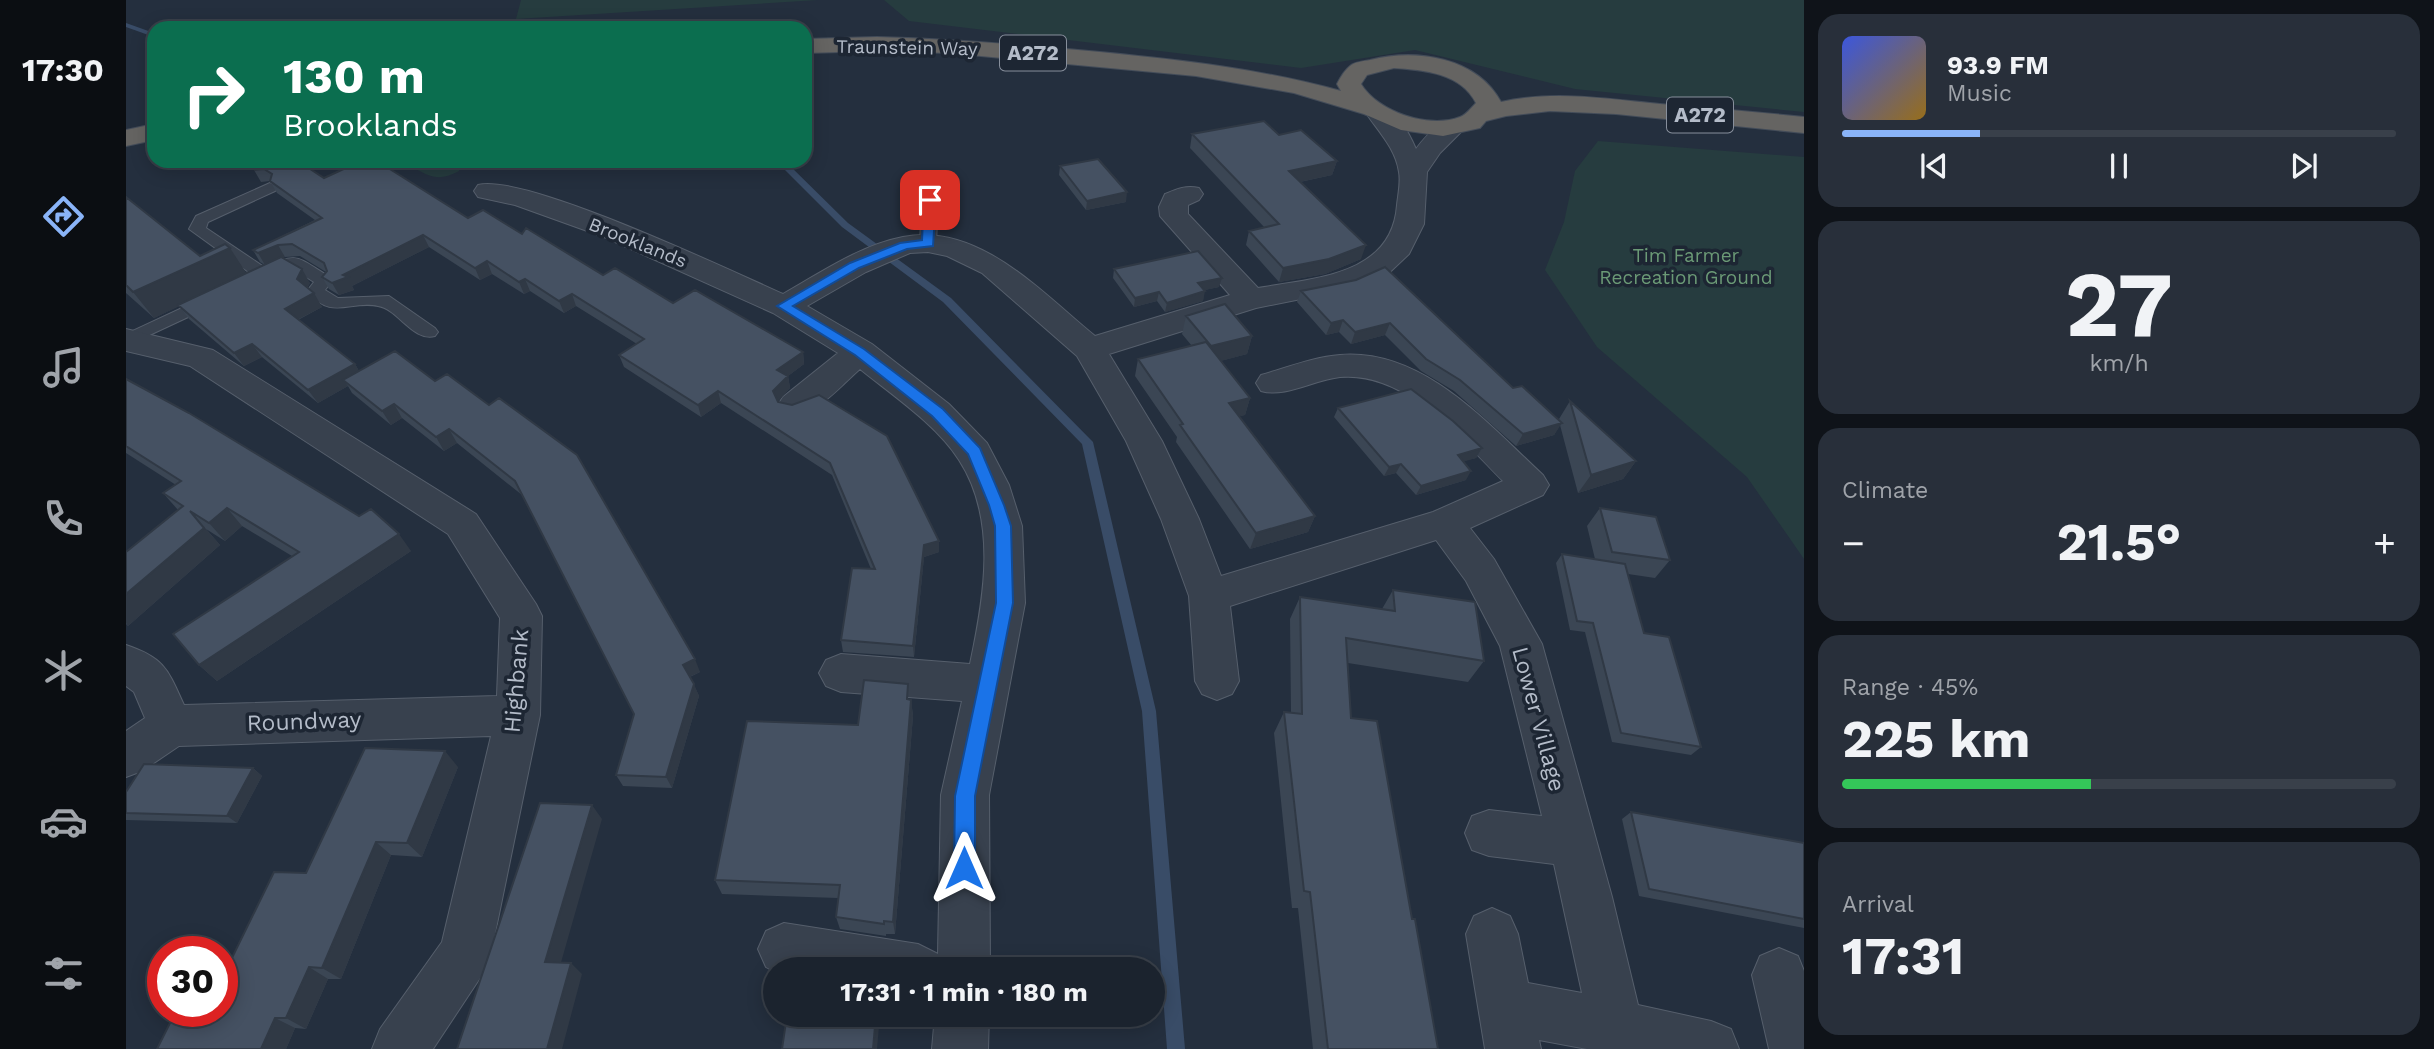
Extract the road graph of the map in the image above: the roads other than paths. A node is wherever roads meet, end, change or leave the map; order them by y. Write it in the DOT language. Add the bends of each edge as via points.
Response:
graph roads {
  1 [pos="812,46"];
  2 [pos="1360,69"];
  3 [pos="1457,73"];
  4 [pos="1260,77"];
  5 [pos="1596,104"];
  6 [pos="1373,112"];
  7 [pos="1484,114"];
  8 [pos="1804,125"];
  9 [pos="1452,127"];
  10 [pos="1413,172"];
  11 [pos="270,188"];
  12 [pos="488,191"];
  13 [pos="930,200"];
  14 [pos="1172,210"];
  15 [pos="916,244"];
  16 [pos="226,292"];
  17 [pos="1251,299"];
  18 [pos="784,306"];
  19 [pos="429,332"];
  20 [pos="126,340"];
  21 [pos="1090,349"];
  22 [pos="860,352"];
  23 [pos="1273,383"];
  24 [pos="795,405"];
  25 [pos="1445,523"];
  26 [pos="1209,596"];
  27 [pos="126,663"];
  28 [pos="841,673"];
  29 [pos="1217,681"];
  30 [pos="987,684"];
  31 [pos="518,715"];
  32 [pos="171,726"];
  33 [pos="126,756"];
  34 [pos="1489,833"];
  35 [pos="1572,843"];
  36 [pos="1492,934"];
  37 [pos="785,949"];
  38 [pos="836,957"];
  39 [pos="964,957"];
  40 [pos="1779,975"];
  41 [pos="961,1027"];
  42 [pos="1509,1027"];
  43 [pos="1618,1038"];
  44 [pos="400,1049"];
  45 [pos="960,1049"];
  46 [pos="1711,1049"];
  47 [pos="1797,1049"];
  1 -- 4 [label="highway, Traunstein Way / A272" via="1003,50"];
  2 -- 3 [label="highway, Traunstein Way" via="1405,62"];
  2 -- 4 [label="highway, Traunstein Way / A272" via="1330,75"];
  2 -- 6 [label="highway" via="1348,86 1352,97"];
  3 -- 5 [label="highway, A272"];
  3 -- 7 [label="highway" via="1485,93 1489,104"];
  4 -- 6 [label="highway, Traunstein Way / A272"];
  5 -- 7 [label="highway, A272" via="1536,103"];
  5 -- 8 [label="highway, A272"];
  6 -- 9 [label="highway, Traunstein Way" via="1429,127"];
  6 -- 10 [label="street" via="1397,134"];
  7 -- 9 [label="highway"];
  9 -- 10 [label="street"];
  10 -- 17 [label="street" via="1410,224 1399,248 1380,265 1340,282"];
  11 -- 19 [label="lane" via="202,219 197,229 257,277 291,261 324,281 315,291 335,304 383,300"];
  12 -- 18 [label="street, Brooklands" via="614,231"];
  13 -- 15 [label="lane"];
  14 -- 17 [label="street"];
  15 -- 18 [label="street" via="855,266"];
  15 -- 21 [label="street" via="956,249 993,267"];
  16 -- 20 [label="lane"];
  17 -- 21 [label="street"];
  18 -- 22 [label="street, Brooklands"];
  20 -- 31 [label="street, Highbank" via="201,358 462,524 521,616"];
  21 -- 26 [label="street" via="1144,441"];
  22 -- 24 [label="street"];
  22 -- 30 [label="street, Brooklands" via="937,413 974,452 990,485 1003,526 1004,603"];
  23 -- 25 [label="street" via="1342,366 1378,369 1422,388 1530,485"];
  25 -- 26 [label="street"];
  25 -- 35 [label="street, Lower Village" via="1480,569 1521,644"];
  26 -- 29 [label="street"];
  27 -- 32 [label="street" via="150,679"];
  28 -- 30 [label="street"];
  30 -- 39 [label="street, Brooklands" via="965,796"];
  31 -- 32 [label="street, Roundway"];
  31 -- 44 [label="street, Highbank" via="465,953"];
  32 -- 33 [label="street"];
  34 -- 35 [label="street"];
  35 -- 43 [label="street, Lower Village"];
  36 -- 42 [label="street"];
  37 -- 38 [label="street"];
  40 -- 47 [label="street"];
  41 -- 45 [label="street"];
  42 -- 43 [label="street"];
  43 -- 46 [label="street"];
}
